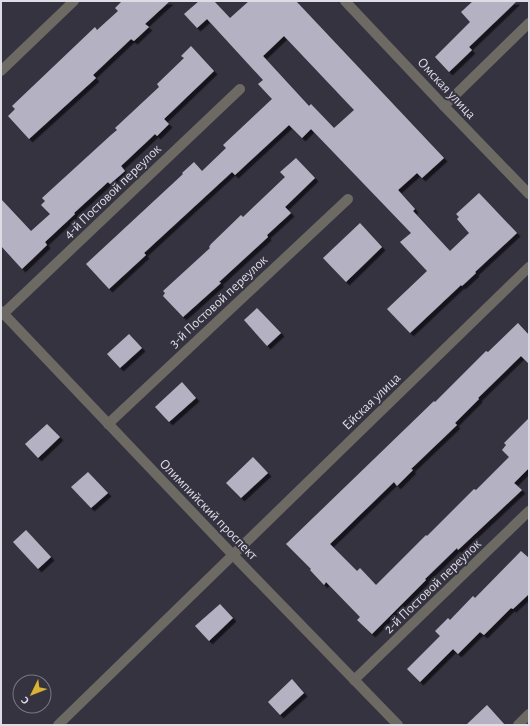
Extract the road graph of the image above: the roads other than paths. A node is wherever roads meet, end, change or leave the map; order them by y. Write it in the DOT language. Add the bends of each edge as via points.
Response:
graph roads {
  1 [pos="74,1"];
  2 [pos="345,1"];
  3 [pos="529,23"];
  4 [pos="1,71"];
  5 [pos="240,89"];
  6 [pos="444,106"];
  7 [pos="529,194"];
  8 [pos="348,199"];
  9 [pos="529,267"];
  10 [pos="2,312"];
  11 [pos="108,424"];
  12 [pos="529,511"];
  13 [pos="233,555"];
  14 [pos="354,680"];
  15 [pos="529,714"];
  16 [pos="58,725"];
  17 [pos="398,725"];
  18 [pos="518,725"];
  1 -- 4 [label="street"];
  2 -- 6 [label="street, Омская улица"];
  3 -- 6 [label="street"];
  5 -- 10 [label="street, 4-й Постовой переулок"];
  6 -- 7 [label="street, Омская улица"];
  8 -- 11 [label="street, 3-й Постовой переулок"];
  9 -- 13 [label="street, Ейская улица"];
  10 -- 11 [label="street, Олимпийский проспект"];
  11 -- 13 [label="street, Олимпийский проспект"];
  12 -- 14 [label="street, 2-й Постовой переулок"];
  13 -- 14 [label="street, Олимпийский проспект"];
  13 -- 16 [label="street, Ейская улица"];
  14 -- 17 [label="street, Олимпийский проспект"];
  15 -- 18 [label="street"];
}
